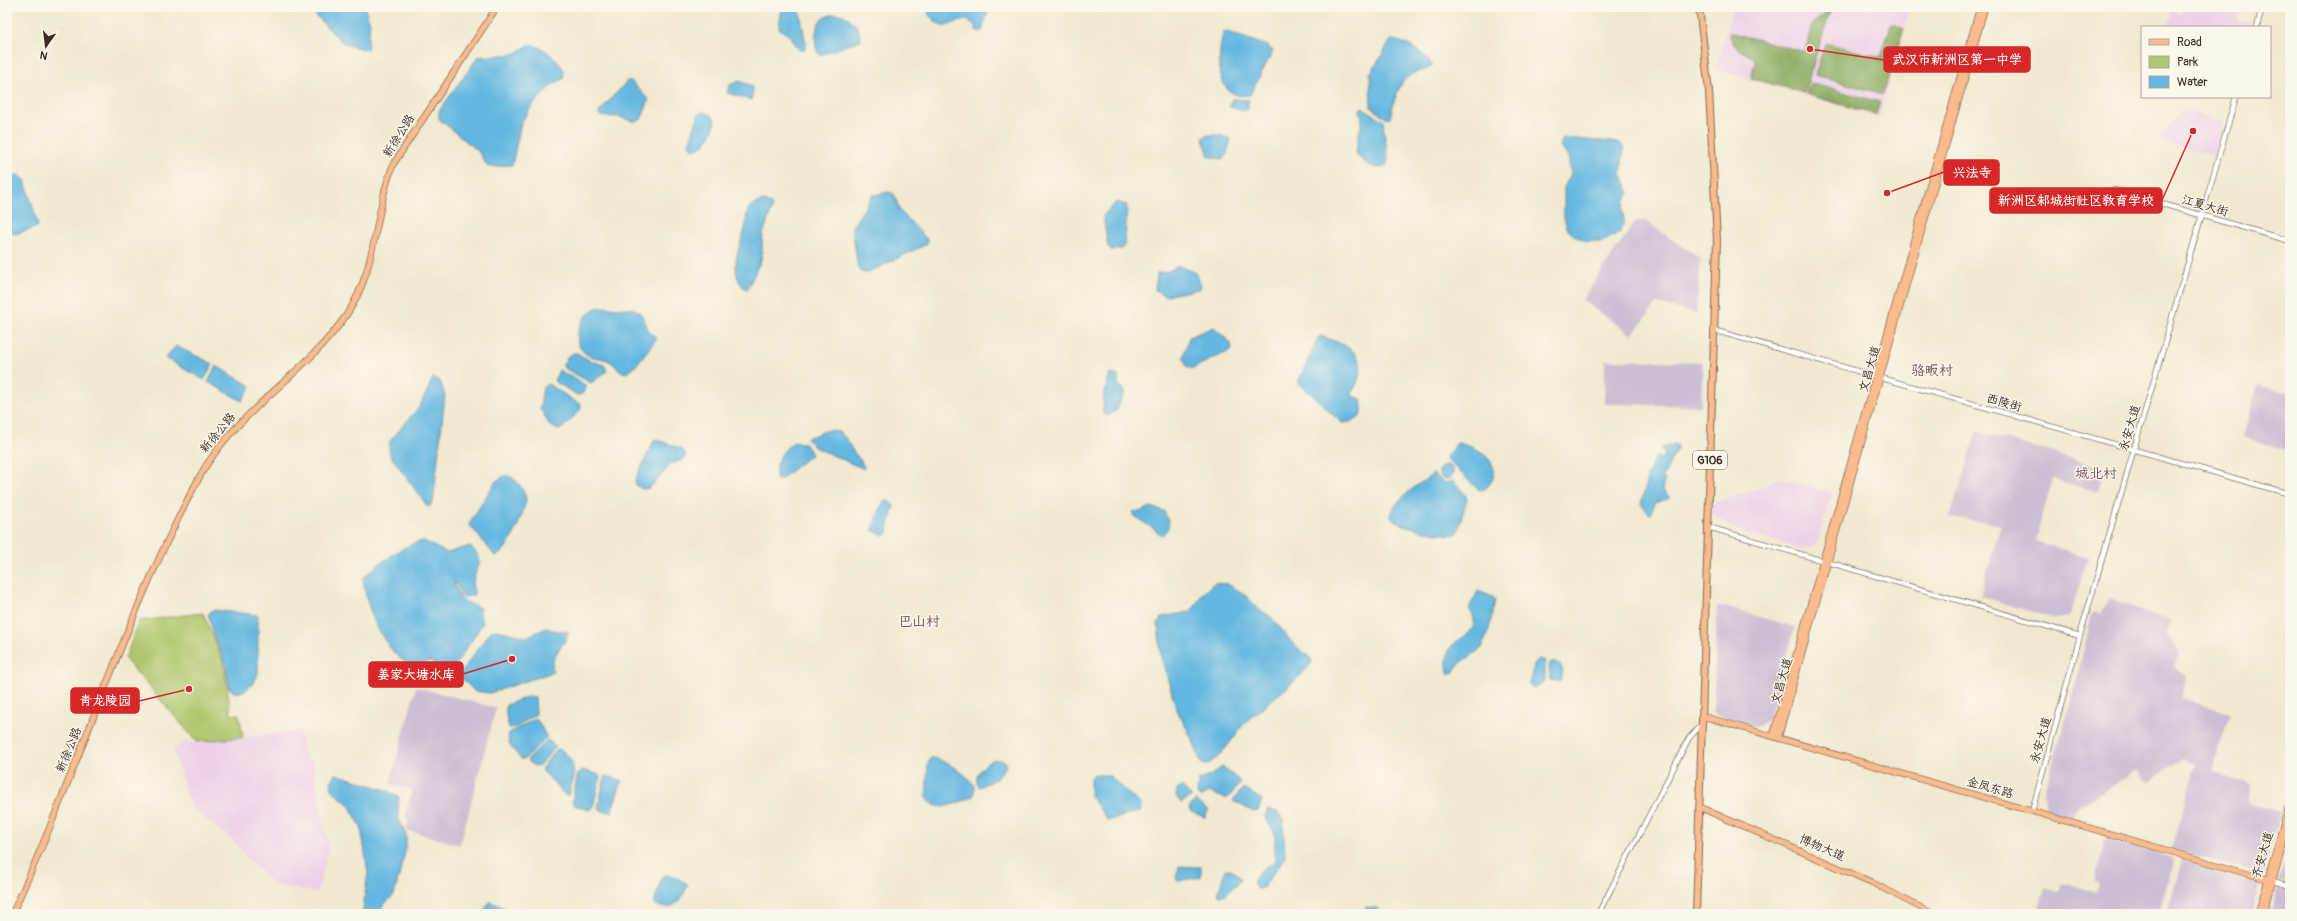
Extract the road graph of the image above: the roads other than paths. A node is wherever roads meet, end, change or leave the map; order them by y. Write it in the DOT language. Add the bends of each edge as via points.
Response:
graph roads {
  1 [pos="498,7"];
  2 [pos="1700,7"];
  3 [pos="1980,7"];
  4 [pos="1986,7"];
  5 [pos="2262,7"];
  6 [pos="2257,26"];
  7 [pos="2236,98"];
  8 [pos="2114,190"];
  9 [pos="2202,216"];
  10 [pos="2290,241"];
  11 [pos="1713,330"];
  12 [pos="1877,377"];
  13 [pos="2134,450"];
  14 [pos="2290,494"];
  15 [pos="1708,527"];
  16 [pos="1825,561"];
  17 [pos="2080,636"];
  18 [pos="1702,716"];
  19 [pos="1702,724"];
  20 [pos="1775,737"];
  21 [pos="2290,802"];
  22 [pos="1699,807"];
  23 [pos="2032,811"];
  24 [pos="2290,820"];
  25 [pos="2270,881"];
  26 [pos="2290,886"];
  27 [pos="12,914"];
  28 [pos="1598,914"];
  29 [pos="1696,914"];
  30 [pos="1933,914"];
  31 [pos="2258,914"];
  32 [pos="2263,914"];
  1 -- 27 [label="main road, 新徐公路" via="394,163 385,192 370,266 352,307 315,352 233,429 211,457 199,478 153,570 100,705"];
  2 -- 11 [label="highway, G106" via="1708,72 1714,174 1716,240"];
  3 -- 12 [label="main road, 文昌大道"];
  4 -- 12 [label="main road, 文昌大道"];
  5 -- 6 [label="street"];
  7 -- 9 [label="street, 永安大道"];
  8 -- 9 [label="street, 江夏大街"];
  9 -- 10 [label="street, 江夏大街"];
  9 -- 13 [label="street, 永安大道"];
  11 -- 12 [label="street, 西陵街"];
  11 -- 15 [label="highway, G106"];
  12 -- 13 [label="street, 西陵街"];
  12 -- 16 [label="main road, 文昌大道"];
  13 -- 14 [label="street, 西陵街"];
  13 -- 17 [label="street, 永安大道"];
  15 -- 16 [label="street"];
  15 -- 18 [label="highway, G106"];
  16 -- 17 [label="street"];
  16 -- 20 [label="main road, 文昌大道"];
  17 -- 23 [label="street, 永安大道"];
  18 -- 19 [label="highway, G106"];
  18 -- 20 [label="main road, 金凤东路"];
  19 -- 22 [label="highway, G106"];
  19 -- 28 [label="street" via="1689,738"];
  20 -- 23 [label="main road, 金凤东路"];
  21 -- 25 [label="main road, 齐安大道"];
  22 -- 29 [label="highway, G106"];
  22 -- 30 [label="main road, 博物大道" via="1871,882"];
  23 -- 25 [label="main road, 金凤东路"];
  24 -- 25 [label="main road, 齐安大道"];
  25 -- 26 [label="street"];
  25 -- 31 [label="main road, 齐安大道"];
  25 -- 32 [label="main road, 齐安大道"];
}
